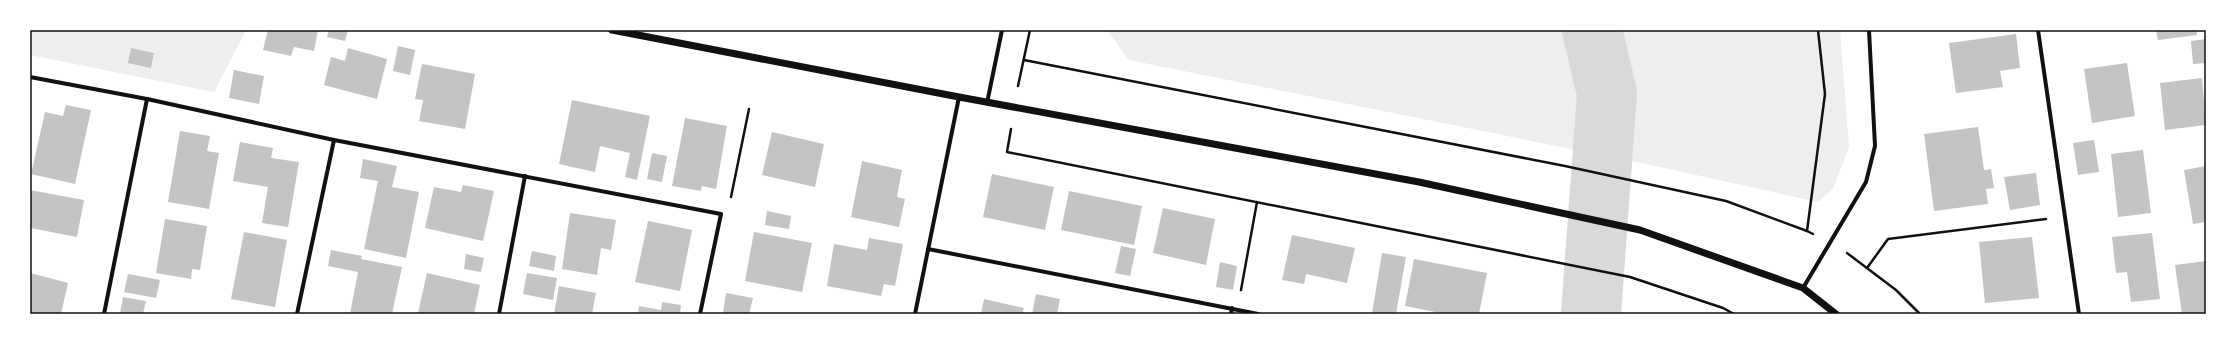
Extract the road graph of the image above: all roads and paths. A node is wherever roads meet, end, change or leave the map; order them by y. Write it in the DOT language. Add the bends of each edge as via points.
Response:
graph roads {
  1 [pos="612,30"];
  2 [pos="1002,30"];
  3 [pos="1030,30"];
  4 [pos="1869,30"];
  5 [pos="2038,30"];
  6 [pos="1024,60"];
  7 [pos="30,77"];
  8 [pos="959,98"];
  9 [pos="147,99"];
  10 [pos="987,103"];
  11 [pos="1014,108"];
  12 [pos="749,109"];
  13 [pos="334,140"];
  14 [pos="525,176"];
  15 [pos="1257,202"];
  16 [pos="721,214"];
  17 [pos="2065,217"];
  18 [pos="1807,231"];
  19 [pos="928,249"];
  20 [pos="1867,268"];
  21 [pos="1803,288"];
  22 [pos="1232,308"];
  23 [pos="1238,310"];
  24 [pos="104,314"];
  25 [pos="297,314"];
  26 [pos="499,314"];
  27 [pos="700,314"];
  28 [pos="915,314"];
  29 [pos="1231,314"];
  30 [pos="1258,314"];
  31 [pos="1734,314"];
  32 [pos="1836,314"];
  33 [pos="2079,314"];
  1 -- 8 [label="street"];
  2 -- 10 [label="street"];
  3 -- 6 [label="path"];
  4 -- 21 [label="street" via="1874,146 1866,182"];
  5 -- 17 [label="street"];
  6 -- 11 [label="path"];
  6 -- 18 [label="path" via="1565,166 1726,201"];
  7 -- 9 [label="street"];
  8 -- 10 [label="street"];
  8 -- 19 [label="street"];
  9 -- 13 [label="street"];
  9 -- 24 [label="street"];
  10 -- 11 [label="street"];
  11 -- 15 [label="path" via="1007,152"];
  11 -- 21 [label="street" via="1418,182 1640,230"];
  12 -- 16 [label="path" via="731,197"];
  13 -- 14 [label="street"];
  13 -- 25 [label="street"];
  14 -- 16 [label="street"];
  14 -- 26 [label="street"];
  15 -- 23 [label="path"];
  15 -- 31 [label="path" via="1630,277"];
  16 -- 27 [label="street"];
  17 -- 20 [label="path" via="1888,239"];
  17 -- 33 [label="street"];
  19 -- 22 [label="street"];
  19 -- 28 [label="street"];
  21 -- 32 [label="street"];
  22 -- 23 [label="street"];
  22 -- 29 [label="street"];
  23 -- 30 [label="street"];
}
